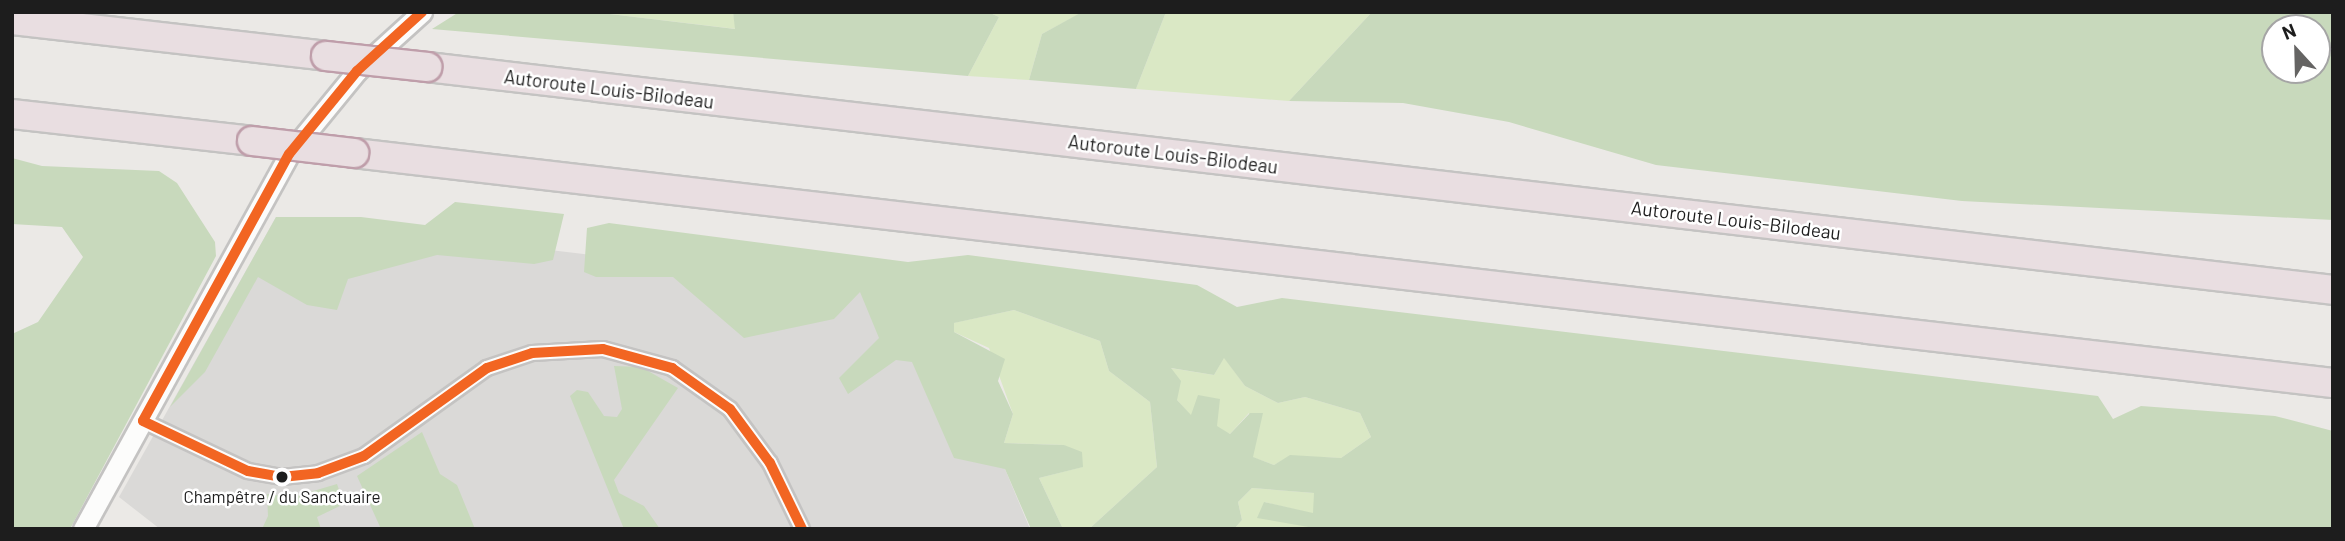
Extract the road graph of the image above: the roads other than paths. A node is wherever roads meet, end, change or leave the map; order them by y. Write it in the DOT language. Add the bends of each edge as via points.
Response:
graph roads {
  1 [pos="422,12"];
  2 [pos="12,20"];
  3 [pos="12,114"];
  4 [pos="2333,290"];
  5 [pos="2333,383"];
  6 [pos="143,421"];
  7 [pos="83,529"];
  8 [pos="802,529"];
  1 -- 6 [label="street" via="357,71 295,145"];
  2 -- 4 [label="highway, Autoroute Louis-Bilodeau, bridge"];
  3 -- 5 [label="highway, bridge"];
  6 -- 7 [label="street"];
  6 -- 8 [label="street" via="248,471 282,477 318,473 364,456 488,369 544,351 603,349 672,368 730,409 770,463"];
}
